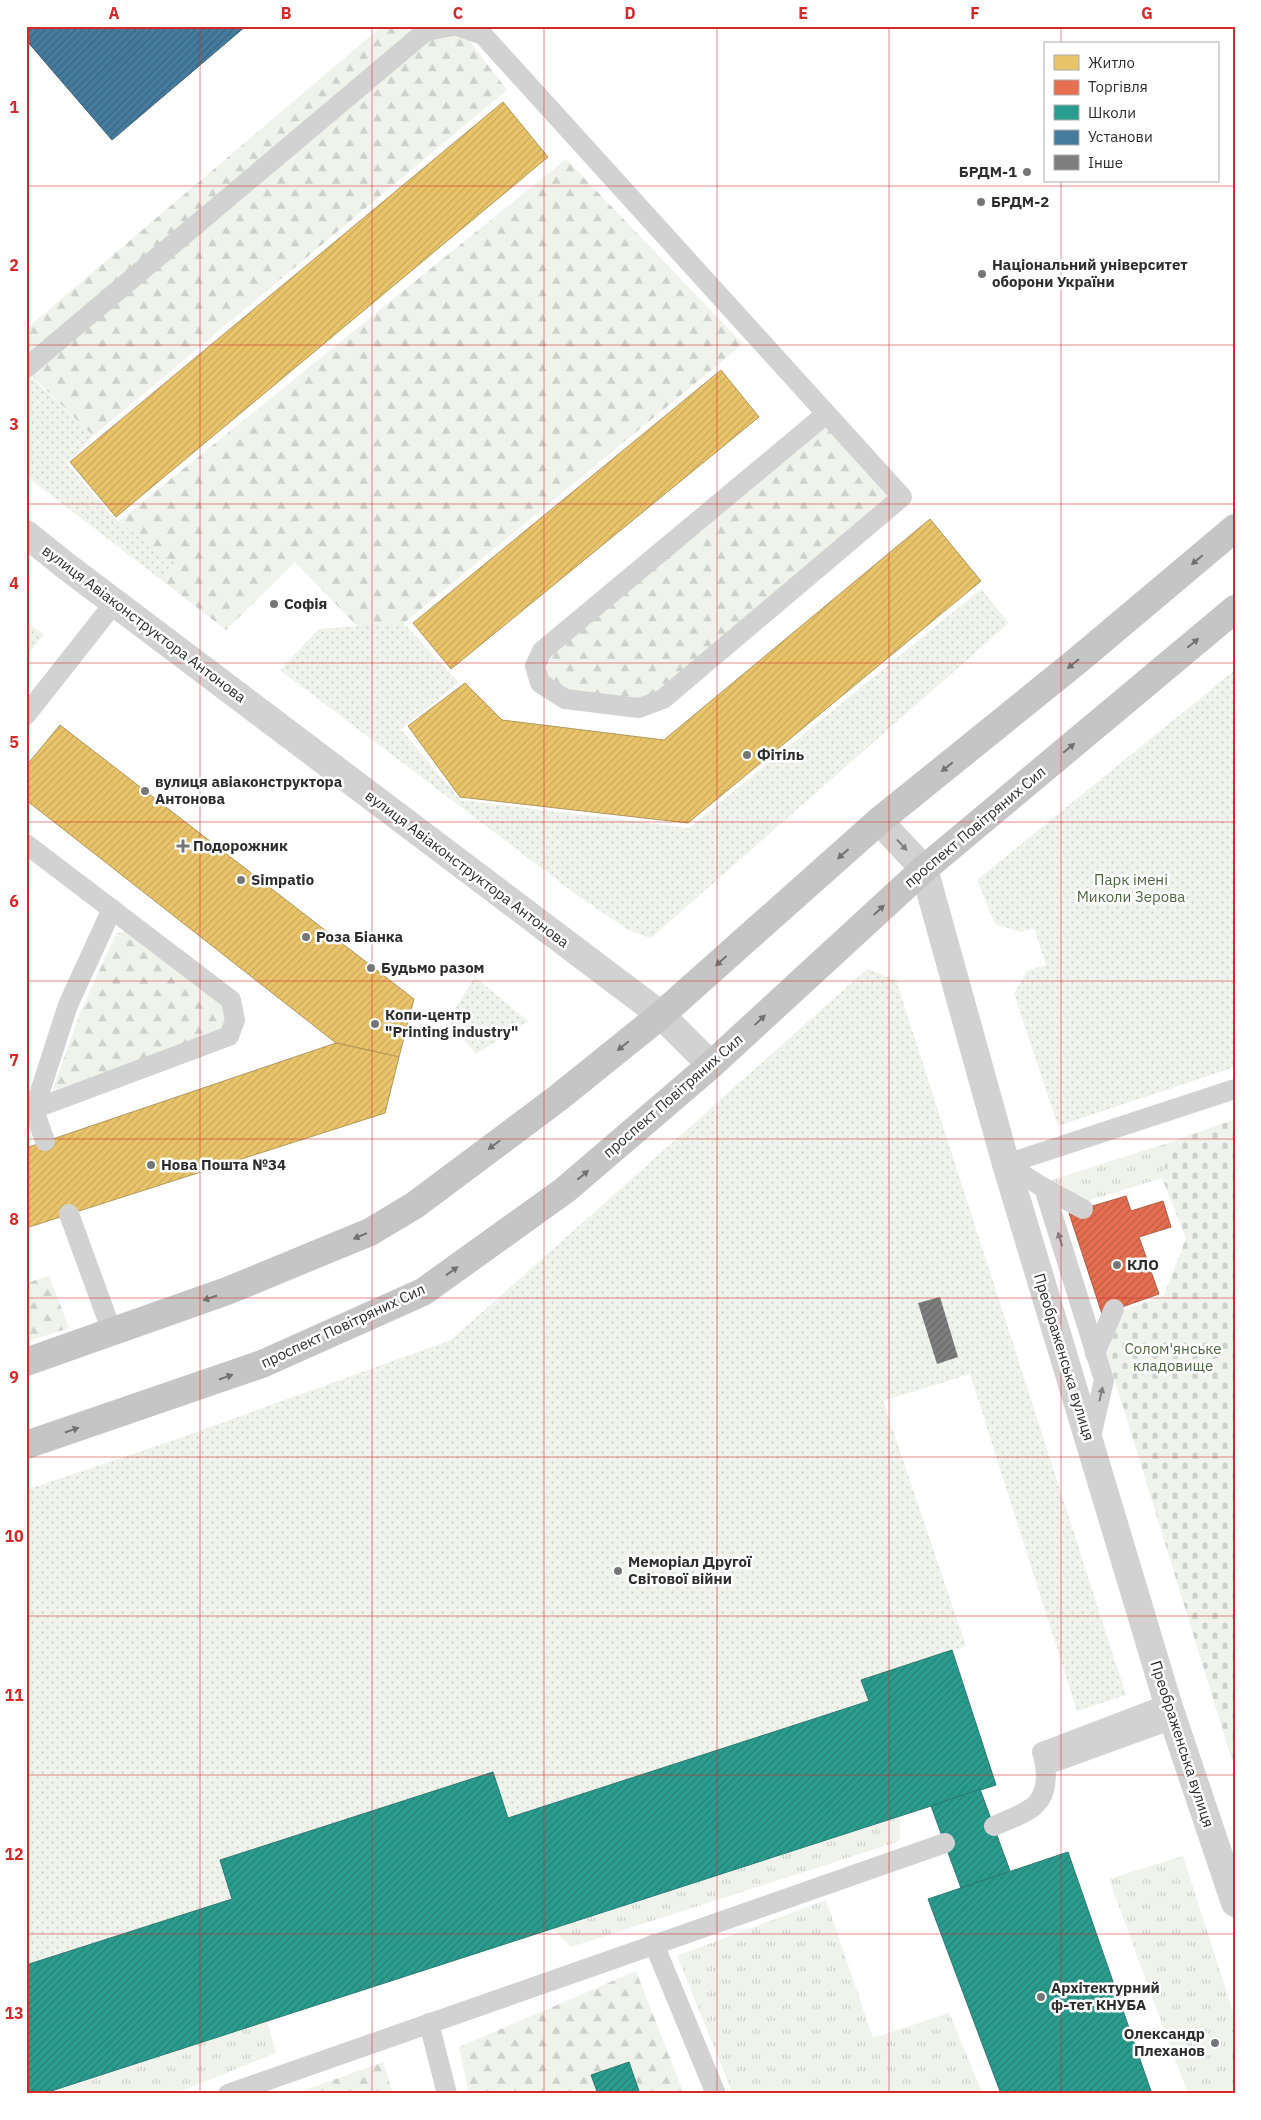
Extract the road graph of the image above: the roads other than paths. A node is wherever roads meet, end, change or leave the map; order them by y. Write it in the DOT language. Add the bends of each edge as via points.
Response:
graph roads {
  1 [pos="453,26"];
  2 [pos="458,26"];
  3 [pos="26,368"];
  4 [pos="826,414"];
  5 [pos="1235,528"];
  6 [pos="26,534"];
  7 [pos="115,602"];
  8 [pos="1235,609"];
  9 [pos="26,715"];
  10 [pos="879,821"];
  11 [pos="26,844"];
  12 [pos="924,869"];
  13 [pos="112,909"];
  14 [pos="660,1015"];
  15 [pos="711,1065"];
  16 [pos="1235,1089"];
  17 [pos="30,1111"];
  18 [pos="45,1141"];
  19 [pos="1006,1164"];
  20 [pos="1044,1188"];
  21 [pos="1083,1209"];
  22 [pos="69,1214"];
  23 [pos="1114,1309"];
  24 [pos="112,1332"];
  25 [pos="1095,1354"];
  26 [pos="26,1362"];
  27 [pos="1090,1442"];
  28 [pos="26,1446"];
  29 [pos="1171,1711"];
  30 [pos="994,1826"];
  31 [pos="944,1842"];
  32 [pos="1235,1903"];
  33 [pos="654,1944"];
  34 [pos="429,2023"];
  35 [pos="228,2094"];
  36 [pos="447,2094"];
  37 [pos="716,2094"];
  1 -- 3 [label="lane" via="426,31"];
  2 -- 4 [label="lane" via="483,35"];
  4 -- 4 [label="lane" via="902,497 663,699 640,708 565,699 540,684 535,666 542,651"];
  5 -- 10 [label="main road, one-way"];
  6 -- 7 [label="street, вулиця Авіаконструктора Антонова"];
  7 -- 9 [label="lane"];
  7 -- 14 [label="street, вулиця Авіаконструктора Антонова"];
  12 -- 8 [label="main road, проспект Повітряних Сил, one-way"];
  10 -- 12 [label="street, Преображенська вулиця, one-way"];
  10 -- 14 [label="main road, one-way"];
  11 -- 13 [label="lane"];
  15 -- 12 [label="main road, проспект Повітряних Сил, one-way"];
  12 -- 19 [label="street, Преображенська вулиця"];
  13 -- 17 [label="lane" via="68,1005"];
  13 -- 17 [label="lane" via="231,1000 235,1020 228,1036"];
  14 -- 15 [label="street, вулиця Авіаконструктора Антонова"];
  14 -- 24 [label="main road, one-way" via="551,1104 415,1205 370,1232 227,1292"];
  28 -- 15 [label="main road, проспект Повітряних Сил, one-way" via="262,1364 423,1292 565,1190"];
  16 -- 19 [label="lane"];
  17 -- 18 [label="lane"];
  19 -- 20 [label="lane"];
  19 -- 27 [label="street, Преображенська вулиця"];
  20 -- 21 [label="lane"];
  25 -- 20 [label="lane, one-way"];
  22 -- 24 [label="lane"];
  23 -- 25 [label="lane"];
  24 -- 26 [label="main road"];
  27 -- 25 [label="lane, one-way" via="1104,1380"];
  27 -- 29 [label="street, Преображенська вулиця"];
  29 -- 30 [label="lane" via="1042,1752 1046,1765 1045,1787 1036,1804"];
  29 -- 32 [label="street, Преображенська вулиця"];
  31 -- 33 [label="lane"];
  33 -- 34 [label="lane"];
  33 -- 37 [label="lane"];
  34 -- 35 [label="lane"];
  34 -- 36 [label="lane"];
}
